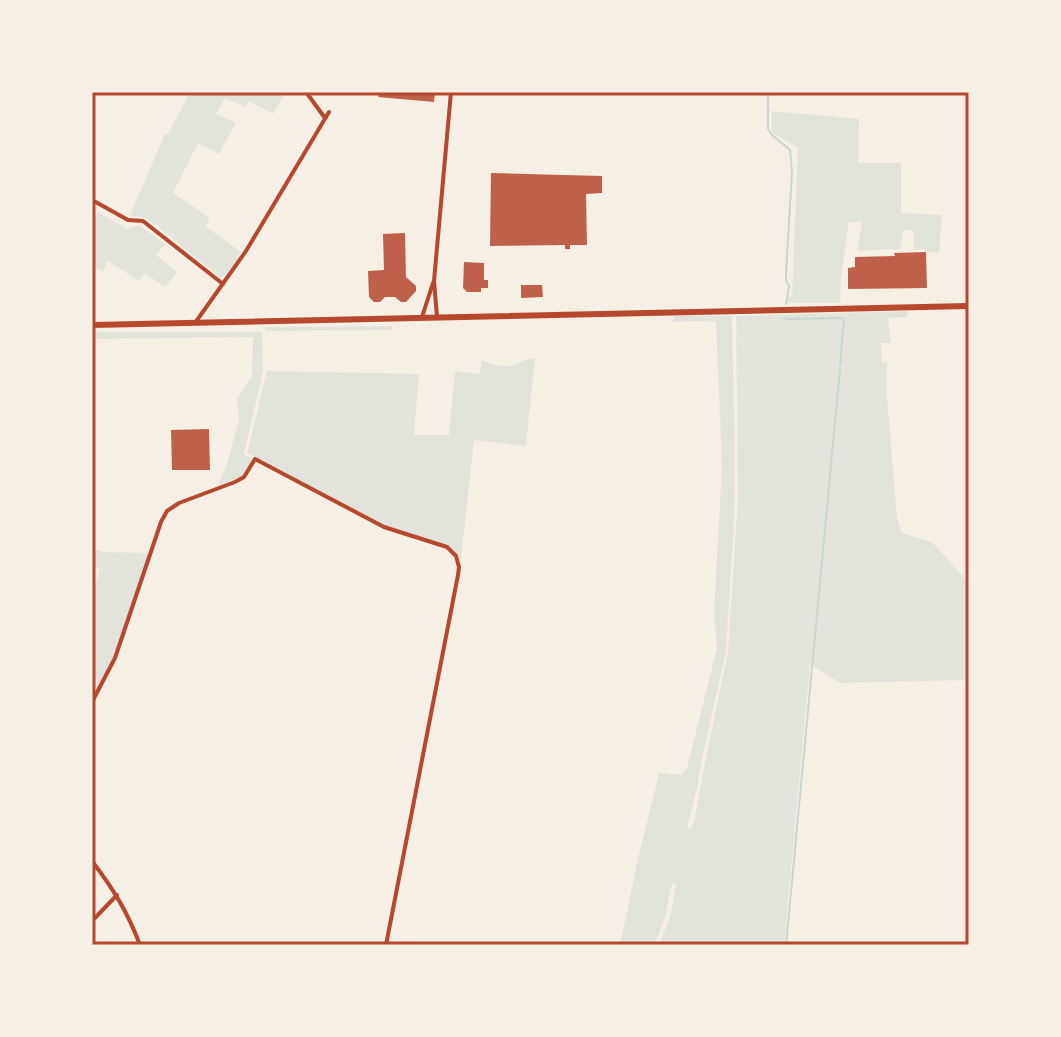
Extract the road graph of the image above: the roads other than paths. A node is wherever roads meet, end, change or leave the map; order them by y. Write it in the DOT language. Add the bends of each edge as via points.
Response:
graph roads {
  1 [pos="306,92"];
  2 [pos="451,92"];
  3 [pos="329,112"];
  4 [pos="325,118"];
  5 [pos="92,200"];
  6 [pos="434,281"];
  7 [pos="223,284"];
  8 [pos="969,306"];
  9 [pos="422,318"];
  10 [pos="437,318"];
  11 [pos="195,323"];
  12 [pos="92,325"];
  13 [pos="92,702"];
  14 [pos="92,861"];
  15 [pos="117,895"];
  16 [pos="92,921"];
  17 [pos="140,945"];
  18 [pos="386,945"];
  1 -- 4 [label="street"];
  2 -- 6 [label="street"];
  3 -- 4 [label="street"];
  4 -- 7 [label="street"];
  5 -- 7 [label="street" via="128,220 143,221"];
  6 -- 9 [label="street"];
  6 -- 10 [label="street"];
  7 -- 11 [label="street"];
  8 -- 10 [label="main road"];
  9 -- 10 [label="main road"];
  9 -- 11 [label="main road"];
  11 -- 12 [label="main road"];
  13 -- 18 [label="street" via="115,658 167,511 244,477 255,459 384,527 447,547 456,556 458,575"];
  14 -- 15 [label="street"];
  15 -- 16 [label="street"];
  15 -- 17 [label="street"];
}
